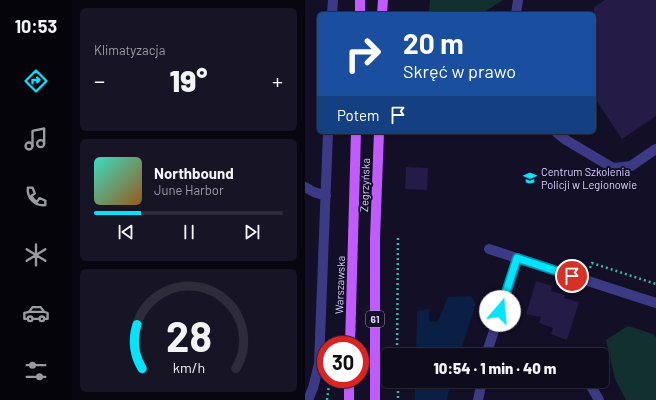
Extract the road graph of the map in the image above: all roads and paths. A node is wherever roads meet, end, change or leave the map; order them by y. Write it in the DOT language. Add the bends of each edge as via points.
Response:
graph roads {
  1 [pos="333,0"];
  2 [pos="360,0"];
  3 [pos="383,0"];
  4 [pos="518,0"];
  5 [pos="332,12"];
  6 [pos="360,12"];
  7 [pos="382,12"];
  8 [pos="516,12"];
  9 [pos="328,134"];
  10 [pos="356,134"];
  11 [pos="379,134"];
  12 [pos="558,134"];
  13 [pos="656,149"];
  14 [pos="305,187"];
  15 [pos="326,196"];
  16 [pos="354,225"];
  17 [pos="398,238"];
  18 [pos="489,250"];
  19 [pos="517,258"];
  20 [pos="585,280"];
  21 [pos="656,284"];
  22 [pos="656,303"];
  23 [pos="350,336"];
  24 [pos="397,348"];
  25 [pos="488,348"];
  26 [pos="328,388"];
  27 [pos="349,388"];
  28 [pos="398,388"];
  29 [pos="481,388"];
  30 [pos="592,388"];
  31 [pos="308,400"];
  32 [pos="327,400"];
  33 [pos="349,400"];
  34 [pos="375,400"];
  35 [pos="398,400"];
  36 [pos="478,400"];
  37 [pos="599,400"];
  1 -- 5 [label="street"];
  2 -- 6 [label="main road"];
  3 -- 7 [label="main road"];
  4 -- 8 [label="street"];
  9 -- 15 [label="street"];
  10 -- 16 [label="main road, Zegrzyńska / 61"];
  11 -- 34 [label="main road, Zegrzyńska / 61" via="375,238"];
  12 -- 13 [label="street" via="613,168 631,166"];
  14 -- 15 [label="street"];
  15 -- 31 [label="street, Warszawska" via="319,364"];
  16 -- 23 [label="main road, Warszawska / 61"];
  17 -- 24 [label="path"];
  18 -- 19 [label="street"];
  19 -- 20 [label="street"];
  19 -- 25 [label="street"];
  20 -- 21 [label="path" via="592,263"];
  20 -- 22 [label="street"];
  26 -- 32 [label="path"];
  27 -- 33 [label="main road"];
  28 -- 35 [label="path"];
  29 -- 36 [label="street"];
  30 -- 37 [label="street"];
}
